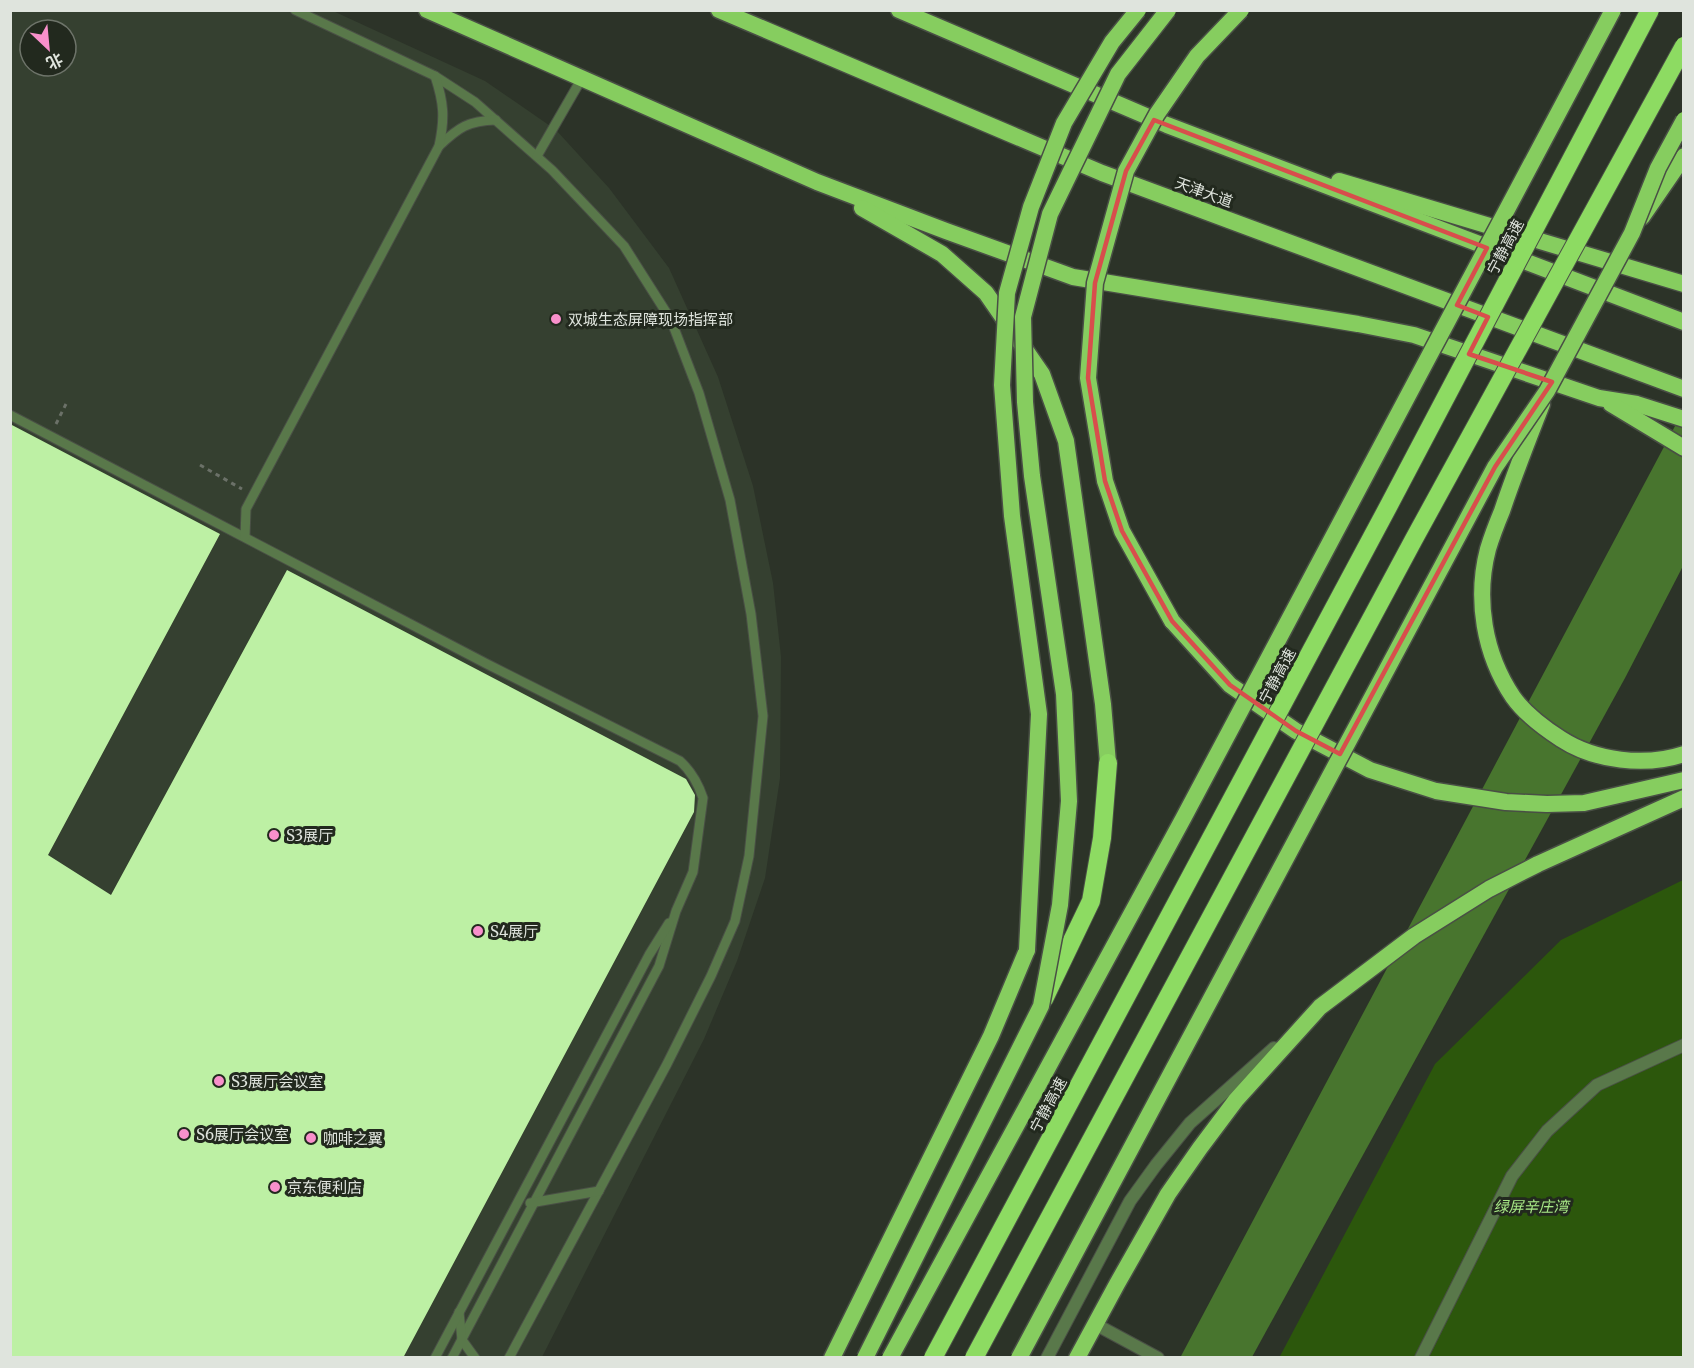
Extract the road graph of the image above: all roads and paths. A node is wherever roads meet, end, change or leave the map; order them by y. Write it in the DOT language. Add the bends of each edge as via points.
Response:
graph roads {
  1 [pos="294,10"];
  2 [pos="427,10"];
  3 [pos="719,10"];
  4 [pos="899,10"];
  5 [pos="1138,10"];
  6 [pos="1168,10"];
  7 [pos="1241,10"];
  8 [pos="1613,10"];
  9 [pos="1650,10"];
  10 [pos="1683,46"];
  11 [pos="435,76"];
  12 [pos="582,78"];
  13 [pos="496,120"];
  14 [pos="1683,120"];
  15 [pos="439,146"];
  16 [pos="1239,153"];
  17 [pos="537,156"];
  18 [pos="1683,156"];
  19 [pos="817,182"];
  20 [pos="1632,233"];
  21 [pos="1683,284"];
  22 [pos="1683,322"];
  23 [pos="1683,389"];
  24 [pos="1546,392"];
  25 [pos="1599,398"];
  26 [pos="66,404"];
  27 [pos="10,415"];
  28 [pos="1683,419"];
  29 [pos="50,435"];
  30 [pos="1683,448"];
  31 [pos="200,465"];
  32 [pos="253,496"];
  33 [pos="245,537"];
  34 [pos="1683,754"];
  35 [pos="1108,763"];
  36 [pos="1683,780"];
  37 [pos="1683,798"];
  38 [pos="676,911"];
  39 [pos="1041,1006"];
  40 [pos="1320,1007"];
  41 [pos="1683,1045"];
  42 [pos="599,1191"];
  43 [pos="534,1202"];
  44 [pos="516,1208"];
  45 [pos="459,1312"];
  46 [pos="1095,1324"];
  47 [pos="462,1340"];
  48 [pos="435,1358"];
  49 [pos="452,1358"];
  50 [pos="475,1358"];
  51 [pos="509,1358"];
  52 [pos="832,1358"];
  53 [pos="865,1358"];
  54 [pos="890,1358"];
  55 [pos="933,1358"];
  56 [pos="974,1358"];
  57 [pos="1019,1358"];
  58 [pos="1047,1358"];
  59 [pos="1077,1358"];
  60 [pos="1158,1358"];
  61 [pos="1421,1358"];
  1 -- 11 [label="lane"];
  2 -- 12 [label="highway"];
  3 -- 23 [label="highway, 天津大道" via="1102,173"];
  4 -- 16 [label="highway"];
  5 -- 52 [label="highway, bridge" via="1112,42 1064,123 1031,207 1007,293 1002,385 1011,504 1039,714 1027,950 991,1035"];
  6 -- 39 [label="highway, bridge" via="1118,74 1050,214 1023,317 1032,476 1064,694 1069,801 1060,905"];
  7 -- 36 [label="highway, bridge" via="1197,56 1157,114 1126,171 1095,283 1088,378 1105,481 1122,531 1172,621 1230,685 1296,731 1370,770 1436,791 1506,802 1584,803"];
  8 -- 54 [label="highway, bridge" via="1190,806"];
  9 -- 55 [label="highway, 宁静高速, bridge"];
  10 -- 56 [label="highway, bridge"];
  11 -- 13 [label="lane"];
  11 -- 15 [label="lane" via="444,122"];
  12 -- 17 [label="lane"];
  12 -- 19 [label="highway"];
  13 -- 15 [label="lane" via="465,124"];
  13 -- 17 [label="lane"];
  14 -- 20 [label="highway, bridge" via="1658,168"];
  15 -- 32 [label="lane"];
  16 -- 21 [label="highway"];
  16 -- 22 [label="highway"];
  17 -- 42 [label="lane" via="624,246 671,320 699,393 730,500 751,614 763,716 749,856 735,921 667,1064"];
  18 -- 20 [label="highway, bridge"];
  19 -- 25 [label="highway" via="1073,277 1414,335"];
  19 -- 35 [label="highway" via="942,254 986,293 1042,374 1066,441"];
  20 -- 24 [label="highway, bridge"];
  24 -- 34 [label="highway, bridge" via="1488,550 1483,617 1489,649 1514,699 1567,743 1618,759 1646,760"];
  24 -- 57 [label="highway, bridge" via="1495,467"];
  25 -- 28 [label="highway" via="1637,404"];
  25 -- 30 [label="highway"];
  26 -- 29 [label="path"];
  27 -- 29 [label="lane"];
  29 -- 33 [label="lane"];
  31 -- 32 [label="path"];
  32 -- 33 [label="lane" via="246,509"];
  33 -- 38 [label="lane" via="680,761 688,768 703,798 693,872"];
  35 -- 39 [label="highway, bridge" via="1102,838 1091,901"];
  37 -- 40 [label="highway" via="1489,889 1414,936"];
  38 -- 43 [label="lane" via="659,966"];
  38 -- 44 [label="lane"];
  39 -- 53 [label="highway, bridge"];
  40 -- 46 [label="highway" via="1236,1100 1200,1148 1168,1194"];
  40 -- 58 [label="street" via="1190,1123 1156,1165 1130,1201"];
  41 -- 61 [label="street" via="1597,1085 1547,1131 1512,1176"];
  42 -- 43 [label="lane"];
  42 -- 51 [label="lane"];
  43 -- 44 [label="lane"];
  43 -- 47 [label="lane"];
  44 -- 45 [label="lane"];
  45 -- 47 [label="lane"];
  45 -- 48 [label="lane"];
  46 -- 59 [label="highway"];
  46 -- 60 [label="street"];
  47 -- 49 [label="lane"];
  47 -- 50 [label="lane"];
}
